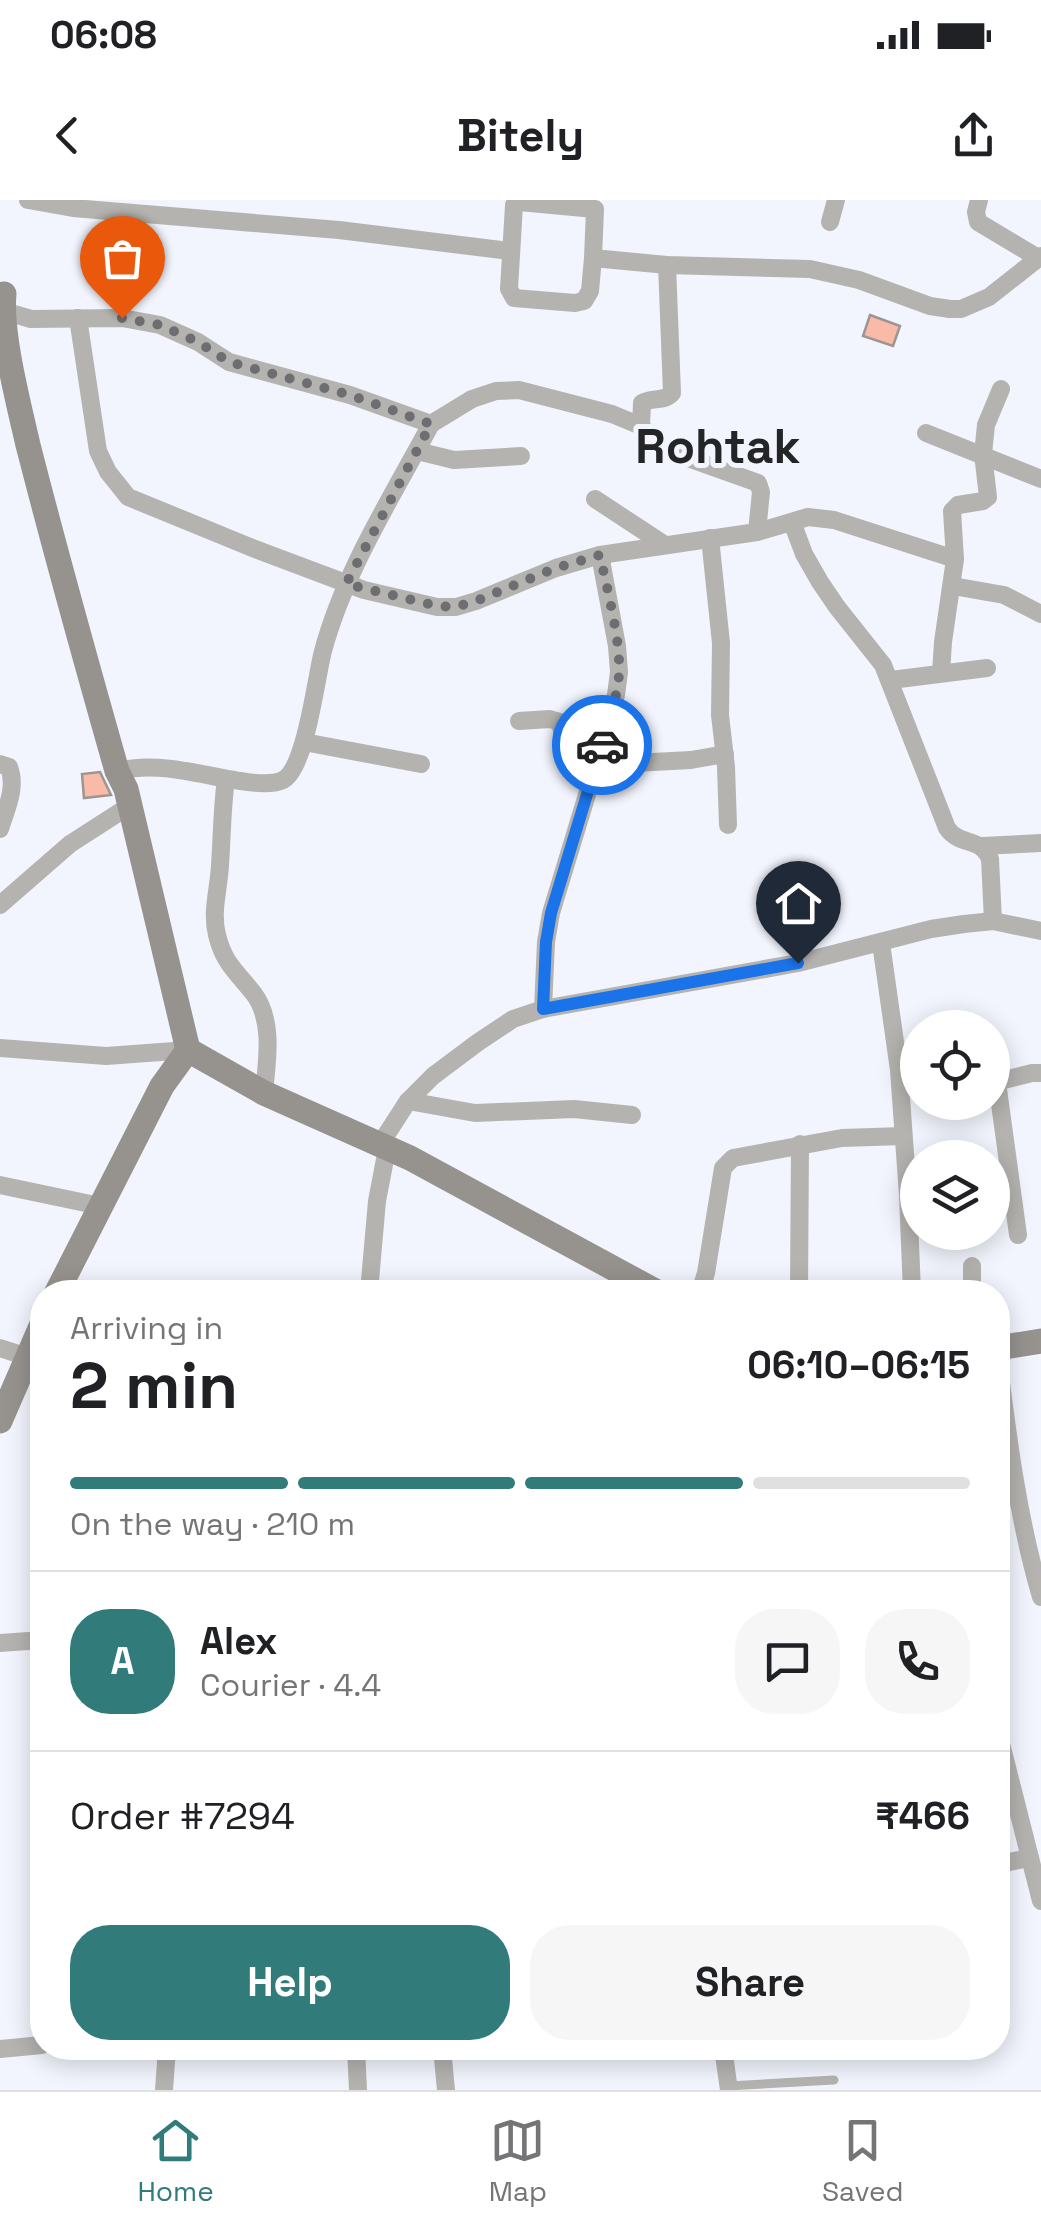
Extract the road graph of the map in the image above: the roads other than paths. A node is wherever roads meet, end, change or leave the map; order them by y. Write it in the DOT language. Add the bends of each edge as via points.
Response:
graph roads {
  1 [pos="28,200"];
  2 [pos="836,200"];
  3 [pos="979,200"];
  4 [pos="595,204"];
  5 [pos="830,222"];
  6 [pos="510,250"];
  7 [pos="1040,256"];
  8 [pos="593,258"];
  9 [pos="666,265"];
  10 [pos="8,313"];
  11 [pos="78,318"];
  12 [pos="1001,389"];
  13 [pos="431,424"];
  14 [pos="641,426"];
  15 [pos="926,432"];
  16 [pos="416,451"];
  17 [pos="984,454"];
  18 [pos="521,456"];
  19 [pos="1041,478"];
  20 [pos="595,499"];
  21 [pos="792,522"];
  22 [pos="757,532"];
  23 [pos="710,538"];
  24 [pos="665,545"];
  25 [pos="600,555"];
  26 [pos="955,559"];
  27 [pos="346,584"];
  28 [pos="953,586"];
  29 [pos="1041,614"];
  30 [pos="986,668"];
  31 [pos="940,673"];
  32 [pos="890,680"];
  33 [pos="519,722"];
  34 [pos="603,740"];
  35 [pos="304,742"];
  36 [pos="724,754"];
  37 [pos="0,764"];
  38 [pos="421,764"];
  39 [pos="596,765"];
  40 [pos="226,779"];
  41 [pos="125,784"];
  42 [pos="728,824"];
  43 [pos="0,830"];
  44 [pos="1041,843"];
  45 [pos="982,846"];
  46 [pos="0,905"];
  47 [pos="993,921"];
  48 [pos="1041,931"];
  49 [pos="880,943"];
  50 [pos="543,1009"];
  51 [pos="0,1048"];
  52 [pos="900,1049"];
  53 [pos="188,1050"];
  54 [pos="1041,1073"];
  55 [pos="1010,1080"];
  56 [pos="264,1093"];
  57 [pos="408,1101"];
  58 [pos="632,1115"];
  59 [pos="906,1120"];
  60 [pos="1001,1120"];
  61 [pos="904,1136"];
  62 [pos="800,1144"];
  63 [pos="383,1147"];
  64 [pos="0,1185"];
  65 [pos="100,1206"];
  66 [pos="1018,1235"];
  67 [pos="972,1266"];
  68 [pos="62,1280"];
  69 [pos="370,1280"];
  70 [pos="632,1280"];
  71 [pos="704,1280"];
  72 [pos="799,1280"];
  73 [pos="911,1280"];
  74 [pos="972,1280"];
  75 [pos="1041,1341"];
  76 [pos="1010,1346"];
  77 [pos="0,1348"];
  78 [pos="30,1352"];
  79 [pos="28,1357"];
  80 [pos="0,1421"];
  81 [pos="1010,1454"];
  82 [pos="1041,1597"];
  83 [pos="30,1641"];
  84 [pos="0,1643"];
  85 [pos="1010,1779"];
  86 [pos="1030,1858"];
  87 [pos="1010,1862"];
  88 [pos="1041,1900"];
  89 [pos="30,2047"];
  90 [pos="0,2048"];
  91 [pos="166,2060"];
  92 [pos="357,2060"];
  93 [pos="443,2060"];
  94 [pos="724,2060"];
  95 [pos="834,2080"];
  96 [pos="728,2088"];
  97 [pos="164,2090"];
  98 [pos="358,2090"];
  99 [pos="446,2090"];
  1 -- 6 [label="street"];
  2 -- 5 [label="street"];
  3 -- 7 [label="street" via="978,222"];
  4 -- 6 [label="street" via="516,202"];
  4 -- 8 [label="street"];
  6 -- 8 [label="street" via="510,289 520,299 584,301"];
  7 -- 9 [label="street" via="989,297 950,309 810,269"];
  8 -- 9 [label="street"];
  9 -- 14 [label="street" via="672,393 642,403"];
  10 -- 11 [label="street"];
  10 -- 41 [label="street"];
  11 -- 13 [label="street" via="160,325 229,362"];
  11 -- 27 [label="street" via="98,452 128,497"];
  12 -- 17 [label="street" via="986,425"];
  13 -- 14 [label="street" via="472,399 520,390"];
  13 -- 16 [label="street"];
  14 -- 22 [label="street" via="657,446 758,483"];
  15 -- 17 [label="street"];
  16 -- 18 [label="street" via="454,460"];
  16 -- 27 [label="street"];
  17 -- 19 [label="street"];
  17 -- 26 [label="street" via="988,496 954,507"];
  20 -- 24 [label="street"];
  21 -- 22 [label="street"];
  21 -- 26 [label="street" via="834,520"];
  21 -- 32 [label="street" via="820,582"];
  22 -- 23 [label="street"];
  23 -- 24 [label="street"];
  23 -- 36 [label="street"];
  24 -- 25 [label="street"];
  25 -- 27 [label="street" via="456,607"];
  25 -- 34 [label="street" via="619,672"];
  26 -- 28 [label="street"];
  27 -- 35 [label="street"];
  28 -- 29 [label="street" via="1004,594"];
  28 -- 31 [label="street"];
  30 -- 31 [label="street"];
  31 -- 32 [label="street"];
  32 -- 45 [label="street" via="947,828"];
  33 -- 34 [label="street" via="560,722 567,742"];
  34 -- 39 [label="street"];
  35 -- 38 [label="street"];
  35 -- 40 [label="street" via="288,778"];
  36 -- 39 [label="street"];
  36 -- 42 [label="street"];
  37 -- 43 [label="street" via="10,767 13,788"];
  39 -- 50 [label="street" via="551,913"];
  40 -- 41 [label="street" via="182,770"];
  40 -- 56 [label="street" via="215,929 225,961 262,1010 268,1051"];
  41 -- 46 [label="street"];
  41 -- 53 [label="street"];
  44 -- 45 [label="street"];
  45 -- 47 [label="street" via="990,859"];
  47 -- 48 [label="street"];
  47 -- 49 [label="street"];
  49 -- 50 [label="street"];
  49 -- 52 [label="street"];
  50 -- 57 [label="street" via="477,1043"];
  51 -- 53 [label="street" via="106,1056"];
  53 -- 56 [label="street"];
  53 -- 65 [label="street"];
  54 -- 55 [label="street"];
  56 -- 63 [label="street"];
  57 -- 58 [label="street" via="475,1113 574,1108"];
  57 -- 63 [label="street"];
  59 -- 61 [label="street"];
  60 -- 66 [label="street"];
  61 -- 62 [label="street"];
  61 -- 73 [label="street"];
  62 -- 71 [label="street" via="726,1162"];
  62 -- 72 [label="street"];
  63 -- 69 [label="street"];
  63 -- 70 [label="street"];
  64 -- 65 [label="street"];
  65 -- 68 [label="street"];
  67 -- 74 [label="street"];
  75 -- 76 [label="street"];
  77 -- 79 [label="street"];
  78 -- 79 [label="street"];
  79 -- 80 [label="street"];
  81 -- 82 [label="street"];
  83 -- 84 [label="street"];
  85 -- 86 [label="street"];
  86 -- 87 [label="street"];
  86 -- 88 [label="street"];
  89 -- 90 [label="street"];
  91 -- 97 [label="street"];
  92 -- 98 [label="street"];
  93 -- 99 [label="street"];
  94 -- 96 [label="street"];
  95 -- 96 [label="lane"];
}
